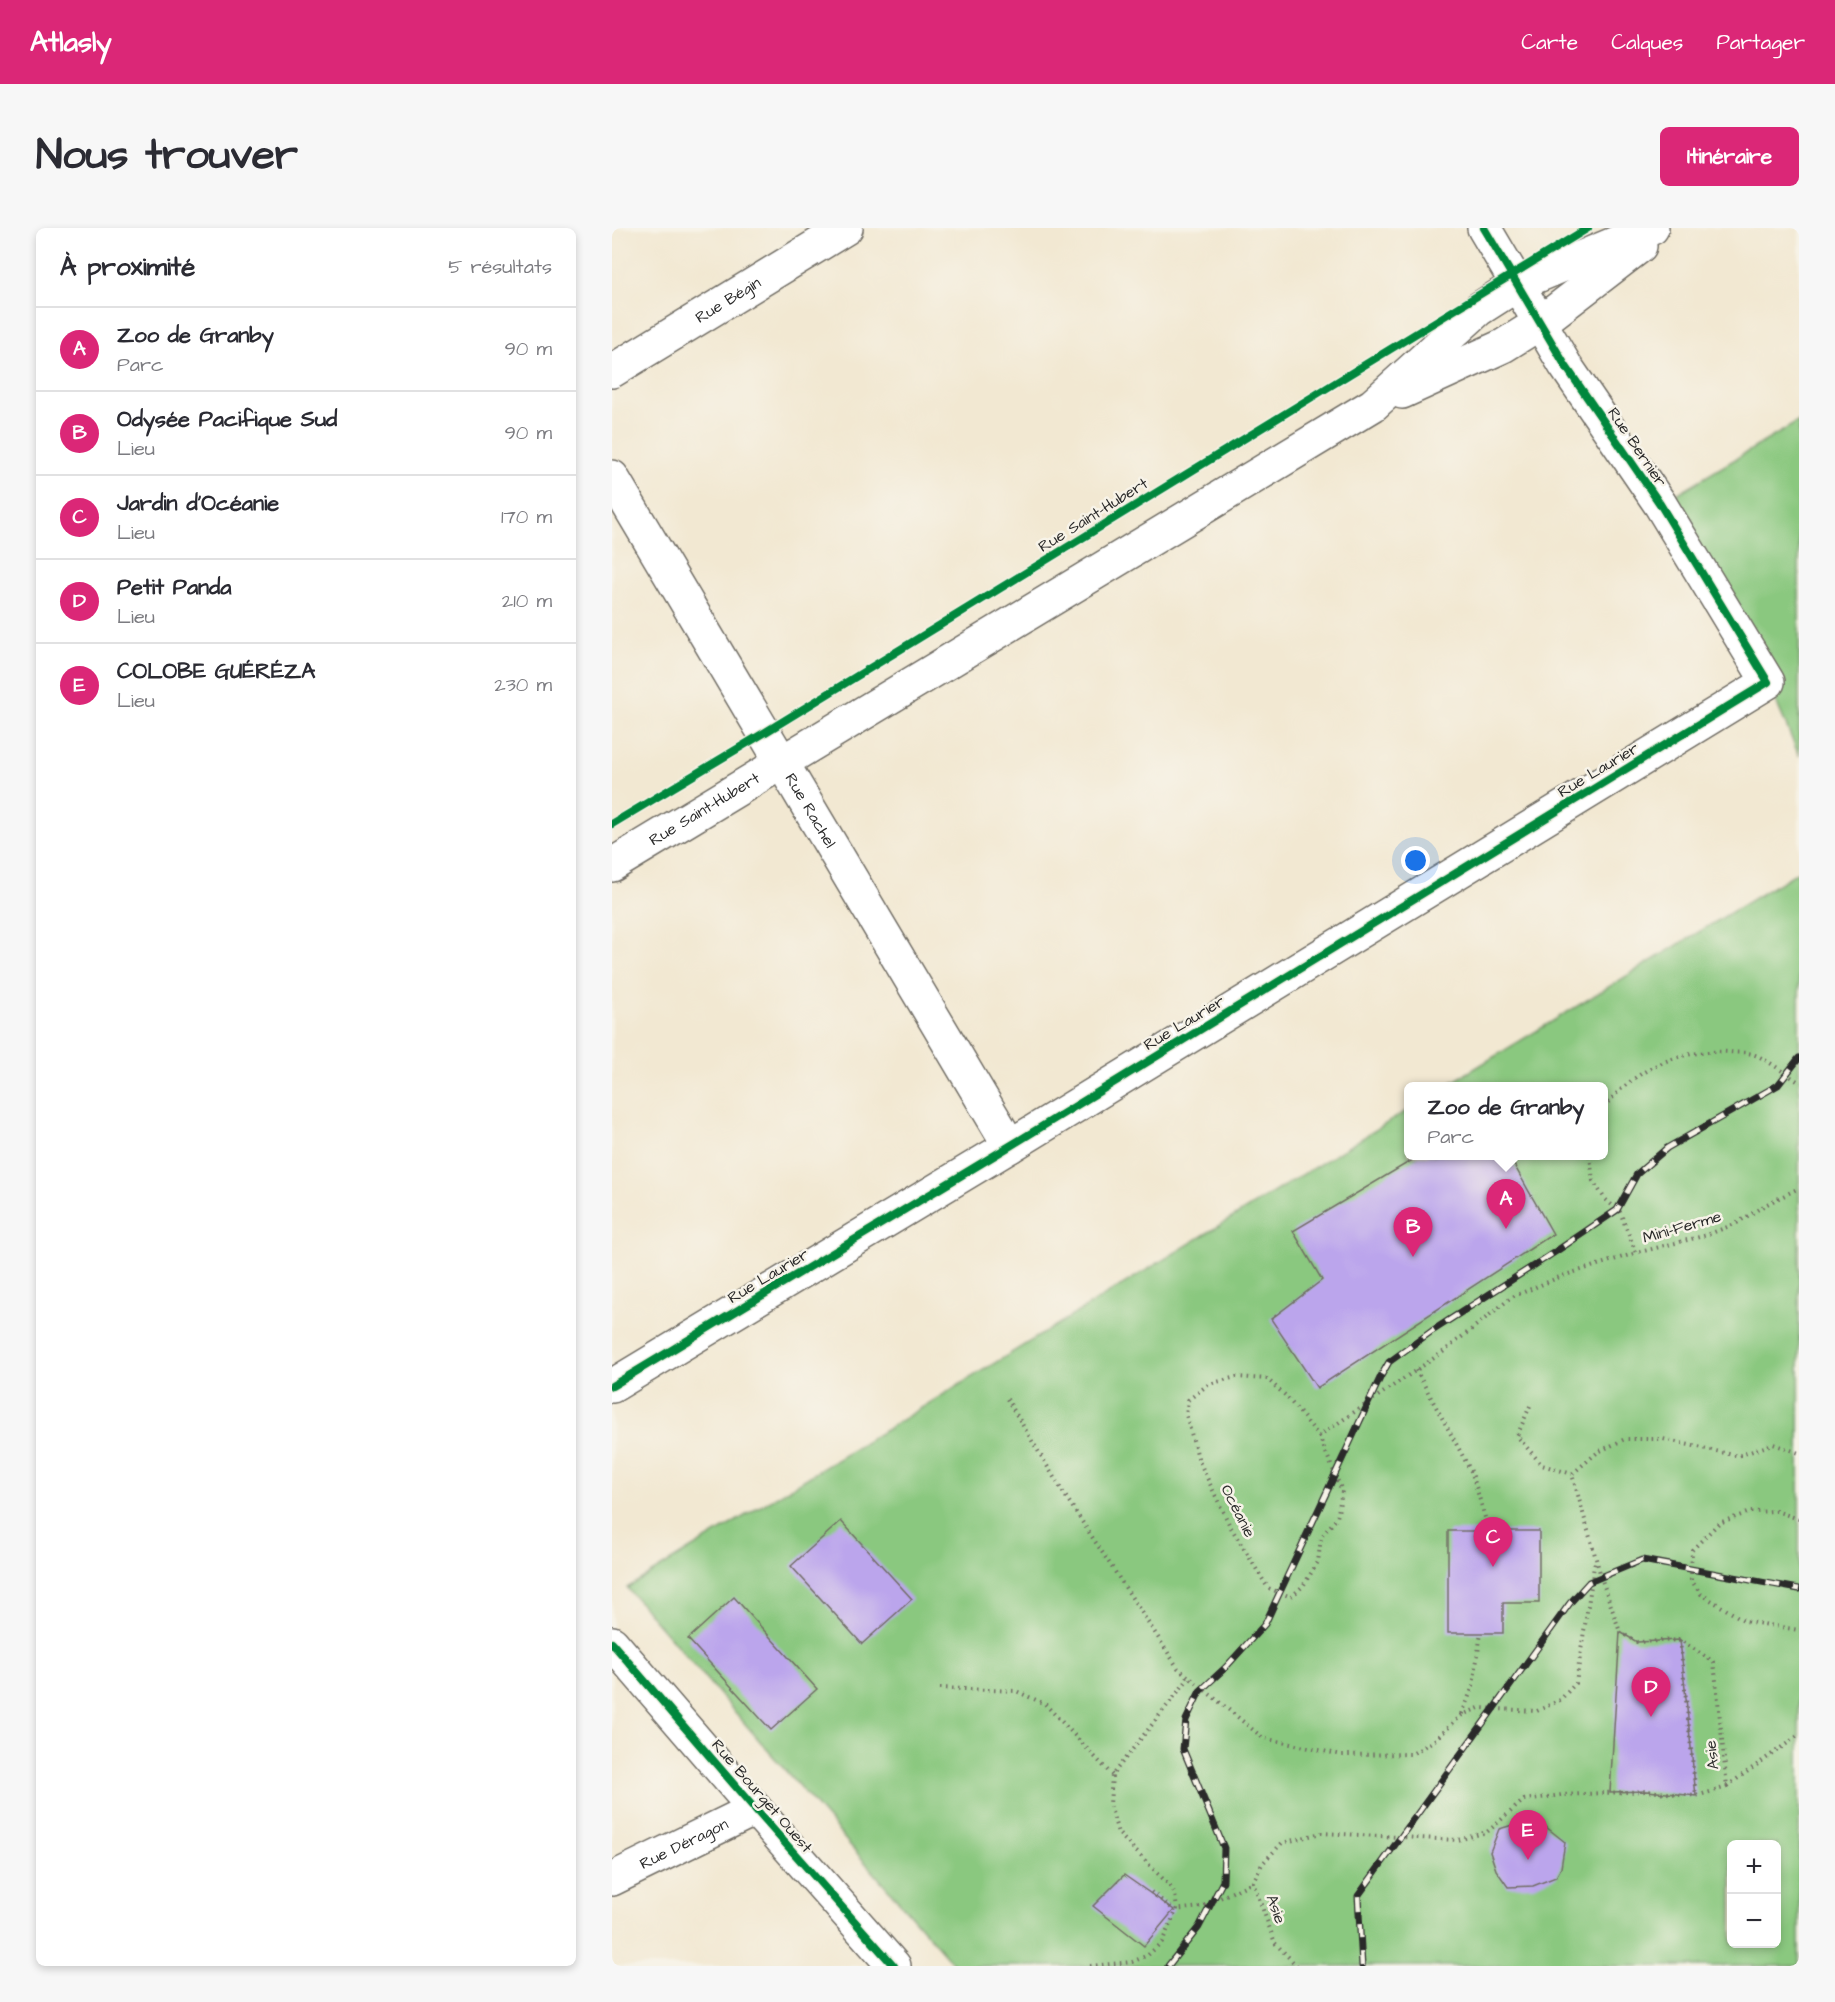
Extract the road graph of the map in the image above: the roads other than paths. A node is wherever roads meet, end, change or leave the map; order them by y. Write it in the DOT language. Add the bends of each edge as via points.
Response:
graph roads {
  1 [pos="846,228"];
  2 [pos="1484,228"];
  3 [pos="1652,228"];
  4 [pos="1663,228"];
  5 [pos="1518,284"];
  6 [pos="1540,323"];
  7 [pos="612,371"];
  8 [pos="1373,405"];
  9 [pos="612,477"];
  10 [pos="1768,682"];
  11 [pos="782,763"];
  12 [pos="612,866"];
  13 [pos="1010,1146"];
  14 [pos="612,1386"];
  15 [pos="612,1643"];
  16 [pos="755,1809"];
  17 [pos="612,1879"];
  18 [pos="894,1966"];
  1 -- 7 [label="street, Rue Bégin"];
  2 -- 5 [label="street, Rue Bernier"];
  3 -- 5 [label="street, Rue Saint-Hubert"];
  4 -- 6 [label="street"];
  5 -- 6 [label="street, Rue Bernier"];
  5 -- 8 [label="street, Rue Saint-Hubert" via="1479,309"];
  6 -- 8 [label="street" via="1503,346"];
  6 -- 10 [label="street, Rue Bernier" via="1660,504"];
  8 -- 11 [label="street, Rue Saint-Hubert"];
  9 -- 11 [label="street, Rue Rachel"];
  10 -- 13 [label="street, Rue Laurier"];
  11 -- 12 [label="street, Rue Saint-Hubert"];
  11 -- 13 [label="street, Rue Rachel"];
  13 -- 14 [label="street, Rue Laurier"];
  15 -- 16 [label="street, Rue Bourget Ouest"];
  16 -- 17 [label="street, Rue Déragon"];
  16 -- 18 [label="street, Rue Bourget Ouest"];
}
